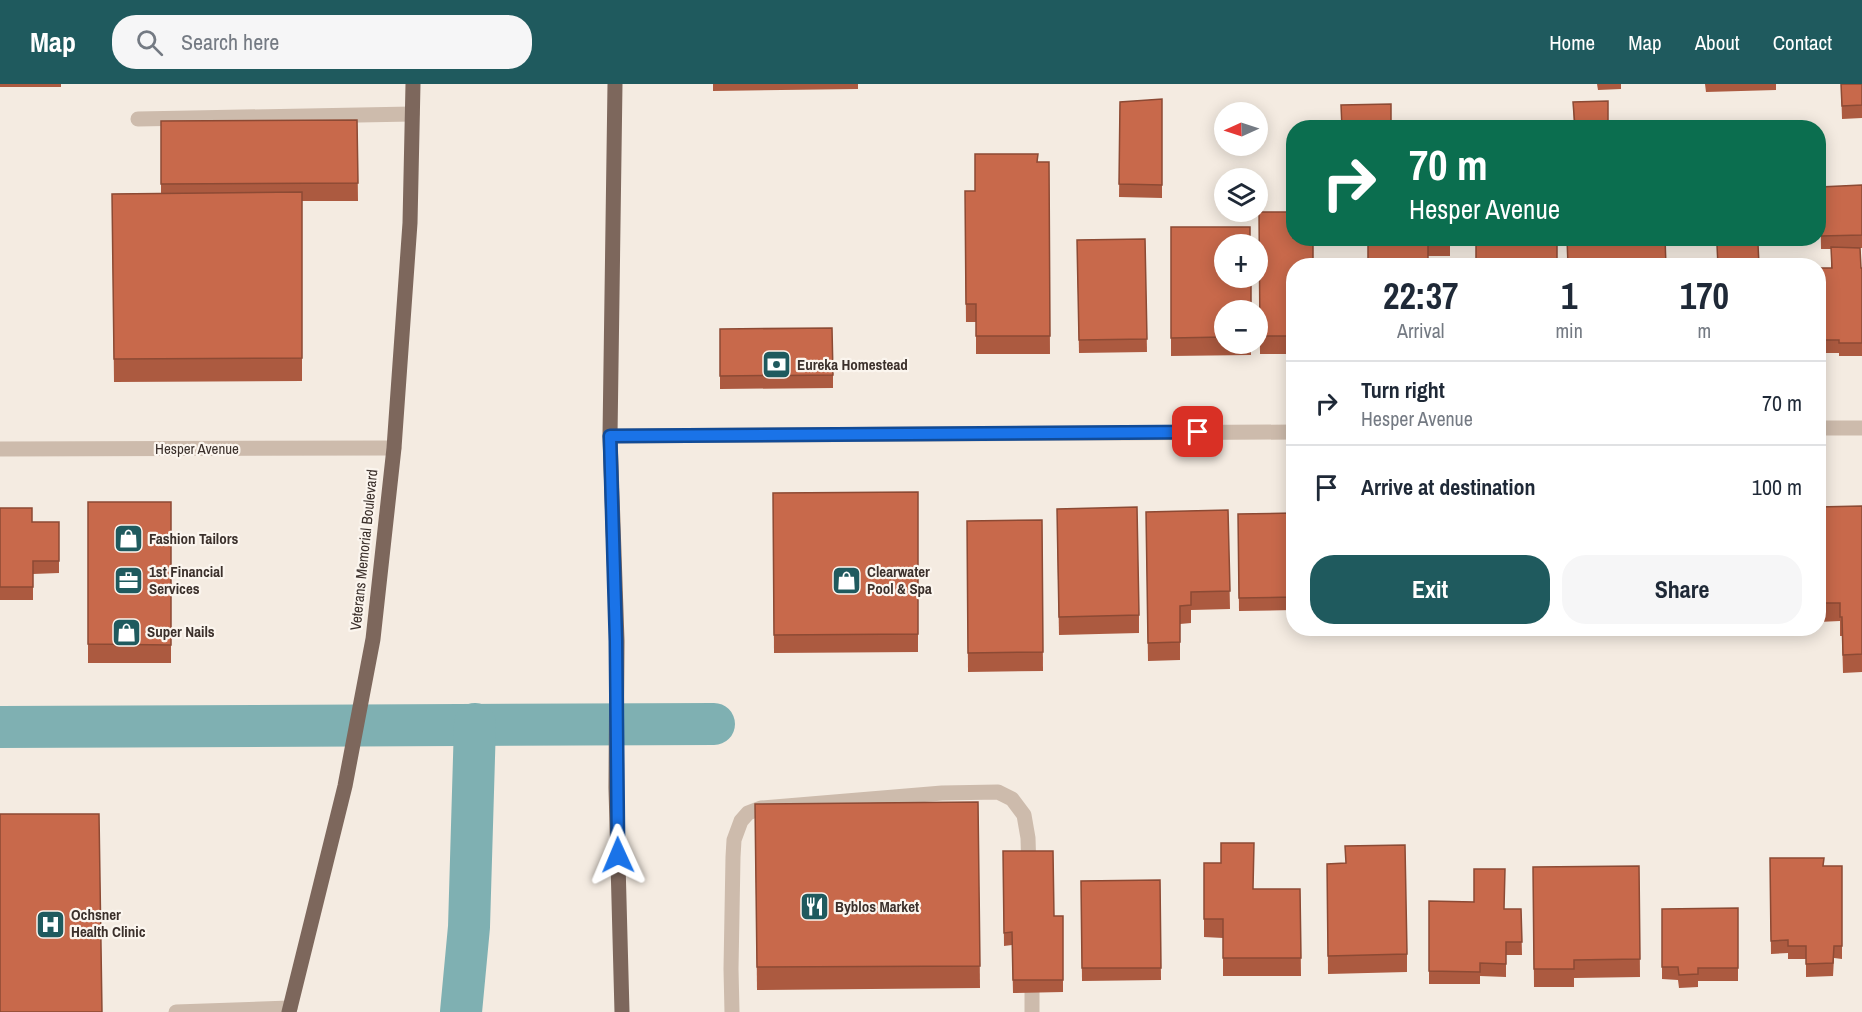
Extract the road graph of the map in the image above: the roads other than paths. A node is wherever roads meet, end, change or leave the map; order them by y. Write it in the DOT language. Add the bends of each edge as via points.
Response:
graph roads {
  1 [pos="413,84"];
  2 [pos="615,84"];
  3 [pos="412,114"];
  4 [pos="138,119"];
  5 [pos="1826,428"];
  6 [pos="1862,428"];
  7 [pos="1286,432"];
  8 [pos="610,436"];
  9 [pos="394,448"];
  10 [pos="0,449"];
  11 [pos="1030,884"];
  12 [pos="1032,952"];
  13 [pos="290,1010"];
  14 [pos="176,1012"];
  15 [pos="622,1012"];
  16 [pos="732,1012"];
  17 [pos="1032,1012"];
  1 -- 3 [label="main road, Veterans Memorial Boulevard"];
  2 -- 8 [label="main road"];
  3 -- 4 [label="street"];
  3 -- 9 [label="main road, Veterans Memorial Boulevard" via="410,223"];
  5 -- 6 [label="street"];
  7 -- 8 [label="street"];
  8 -- 15 [label="main road"];
  9 -- 10 [label="street, Hesper Avenue"];
  9 -- 13 [label="main road, Veterans Memorial Boulevard" via="373,639 345,786"];
  11 -- 16 [label="street" via="1024,815 1012,799 998,792 821,802 761,808 748,813 734,840"];
  12 -- 17 [label="street"];
  13 -- 14 [label="street"];
}
